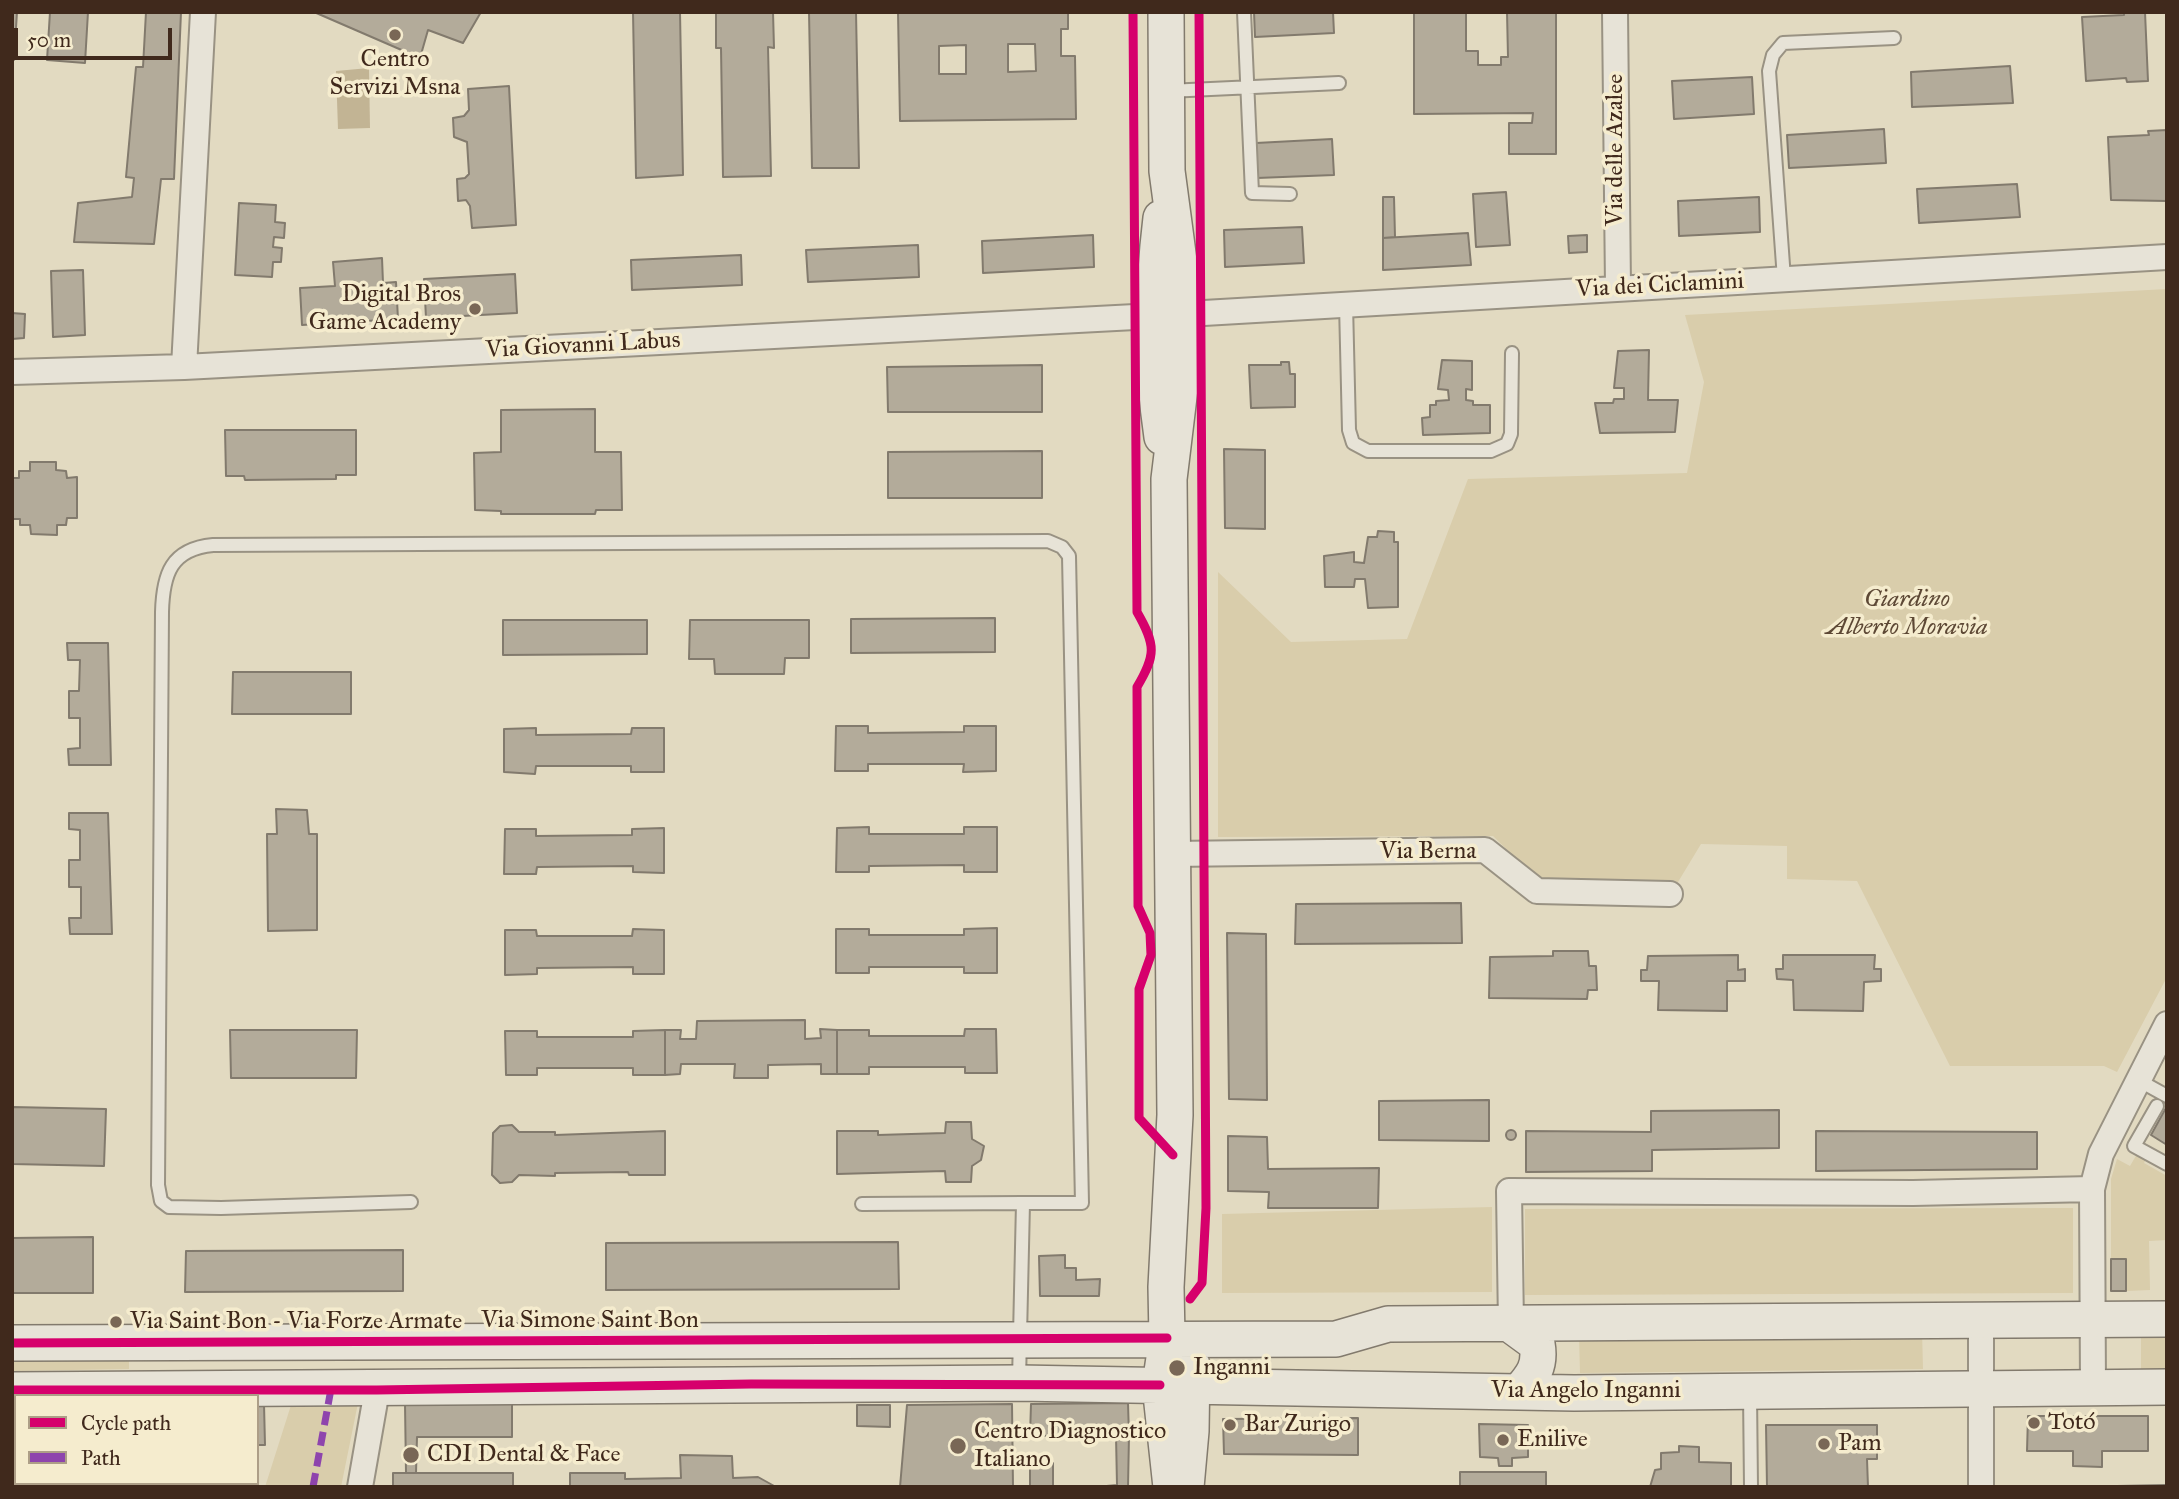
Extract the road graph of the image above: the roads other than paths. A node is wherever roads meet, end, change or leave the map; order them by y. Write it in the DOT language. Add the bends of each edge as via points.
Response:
graph roads {
  1 [pos="203,12"];
  2 [pos="1166,12"];
  3 [pos="1244,12"];
  4 [pos="1615,12"];
  5 [pos="1894,38"];
  6 [pos="1339,83"];
  7 [pos="1247,88"];
  8 [pos="1167,92"];
  9 [pos="1290,194"];
  10 [pos="2167,257"];
  11 [pos="1784,279"];
  12 [pos="1618,287"];
  13 [pos="1346,304"];
  14 [pos="1168,315"];
  15 [pos="1512,353"];
  16 [pos="184,367"];
  17 [pos="12,372"];
  18 [pos="1172,854"];
  19 [pos="1670,894"];
  20 [pos="2167,1024"];
  21 [pos="2138,1080"];
  22 [pos="2167,1096"];
  23 [pos="2157,1106"];
  24 [pos="2167,1164"];
  25 [pos="2092,1189"];
  26 [pos="411,1202"];
  27 [pos="1023,1203"];
  28 [pos="862,1204"];
  29 [pos="2167,1319"];
  30 [pos="1981,1320"];
  31 [pos="2093,1320"];
  32 [pos="1511,1325"];
  33 [pos="1578,1325"];
  34 [pos="1180,1338"];
  35 [pos="1336,1339"];
  36 [pos="1020,1340"];
  37 [pos="752,1342"];
  38 [pos="12,1343"];
  39 [pos="1019,1383"];
  40 [pos="751,1384"];
  41 [pos="1175,1386"];
  42 [pos="1981,1387"];
  43 [pos="2093,1387"];
  44 [pos="2167,1387"];
  45 [pos="1336,1389"];
  46 [pos="1750,1389"];
  47 [pos="12,1390"];
  48 [pos="377,1390"];
  49 [pos="1519,1392"];
  50 [pos="1574,1393"];
  51 [pos="360,1487"];
  52 [pos="1171,1487"];
  53 [pos="1186,1487"];
  54 [pos="1751,1487"];
  55 [pos="1981,1487"];
  1 -- 16 [label="street"];
  2 -- 8 [label="street"];
  3 -- 7 [label="lane"];
  4 -- 12 [label="street, Via delle Azalee"];
  5 -- 11 [label="lane" via="1783,43 1773,55 1769,71"];
  6 -- 7 [label="lane"];
  7 -- 8 [label="lane"];
  7 -- 9 [label="lane" via="1252,193"];
  8 -- 14 [label="street" via="1167,171 1155,264"];
  10 -- 11 [label="street, Via dei Ciclamini"];
  11 -- 12 [label="street, Via dei Ciclamini"];
  12 -- 13 [label="street, Via dei Ciclamini"];
  13 -- 14 [label="street, Via dei Ciclamini"];
  13 -- 15 [label="lane" via="1349,430 1353,443 1368,451 1491,451 1507,444"];
  14 -- 16 [label="street, Via Giovanni Labus"];
  14 -- 18 [label="street" via="1154,385 1169,479"];
  16 -- 17 [label="street, Via Giovanni Labus"];
  18 -- 19 [label="street, Via Berna" via="1485,850 1537,891"];
  18 -- 34 [label="street"];
  20 -- 21 [label="street"];
  21 -- 22 [label="lane"];
  21 -- 25 [label="street" via="2101,1154"];
  23 -- 24 [label="lane" via="2134,1146"];
  25 -- 31 [label="street"];
  25 -- 32 [label="street" via="1509,1191"];
  26 -- 27 [label="lane" via="208,1208 169,1207 161,1201 163,589 166,573 195,547 1048,541 1062,547 1069,556 1082,1203"];
  27 -- 28 [label="lane"];
  27 -- 36 [label="lane"];
  29 -- 31 [label="street"];
  30 -- 31 [label="street"];
  30 -- 33 [label="street"];
  30 -- 42 [label="street"];
  31 -- 43 [label="street"];
  32 -- 33 [label="street"];
  32 -- 35 [label="street" via="1388,1325"];
  32 -- 49 [label="street" via="1537,1344 1539,1358 1534,1375"];
  33 -- 50 [label="street" via="1558,1341 1552,1358 1558,1378"];
  34 -- 35 [label="street"];
  34 -- 36 [label="street, Via Simone Saint Bon"];
  34 -- 41 [label="street"];
  35 -- 45 [label="street"];
  36 -- 37 [label="street, Via Simone Saint Bon"];
  36 -- 39 [label="lane"];
  37 -- 38 [label="street, Via Simone Saint Bon"];
  37 -- 40 [label="street"];
  39 -- 40 [label="street"];
  39 -- 41 [label="street"];
  40 -- 48 [label="street"];
  41 -- 45 [label="street, Via Angelo Inganni"];
  41 -- 52 [label="street"];
  41 -- 53 [label="street"];
  42 -- 43 [label="street, Via Angelo Inganni"];
  42 -- 46 [label="street, Via Angelo Inganni"];
  42 -- 55 [label="street"];
  43 -- 44 [label="street, Via Angelo Inganni"];
  45 -- 49 [label="street, Via Angelo Inganni"];
  46 -- 50 [label="street, Via Angelo Inganni"];
  46 -- 54 [label="lane"];
  47 -- 48 [label="street"];
  48 -- 51 [label="street"];
  49 -- 50 [label="street, Via Angelo Inganni"];
}
